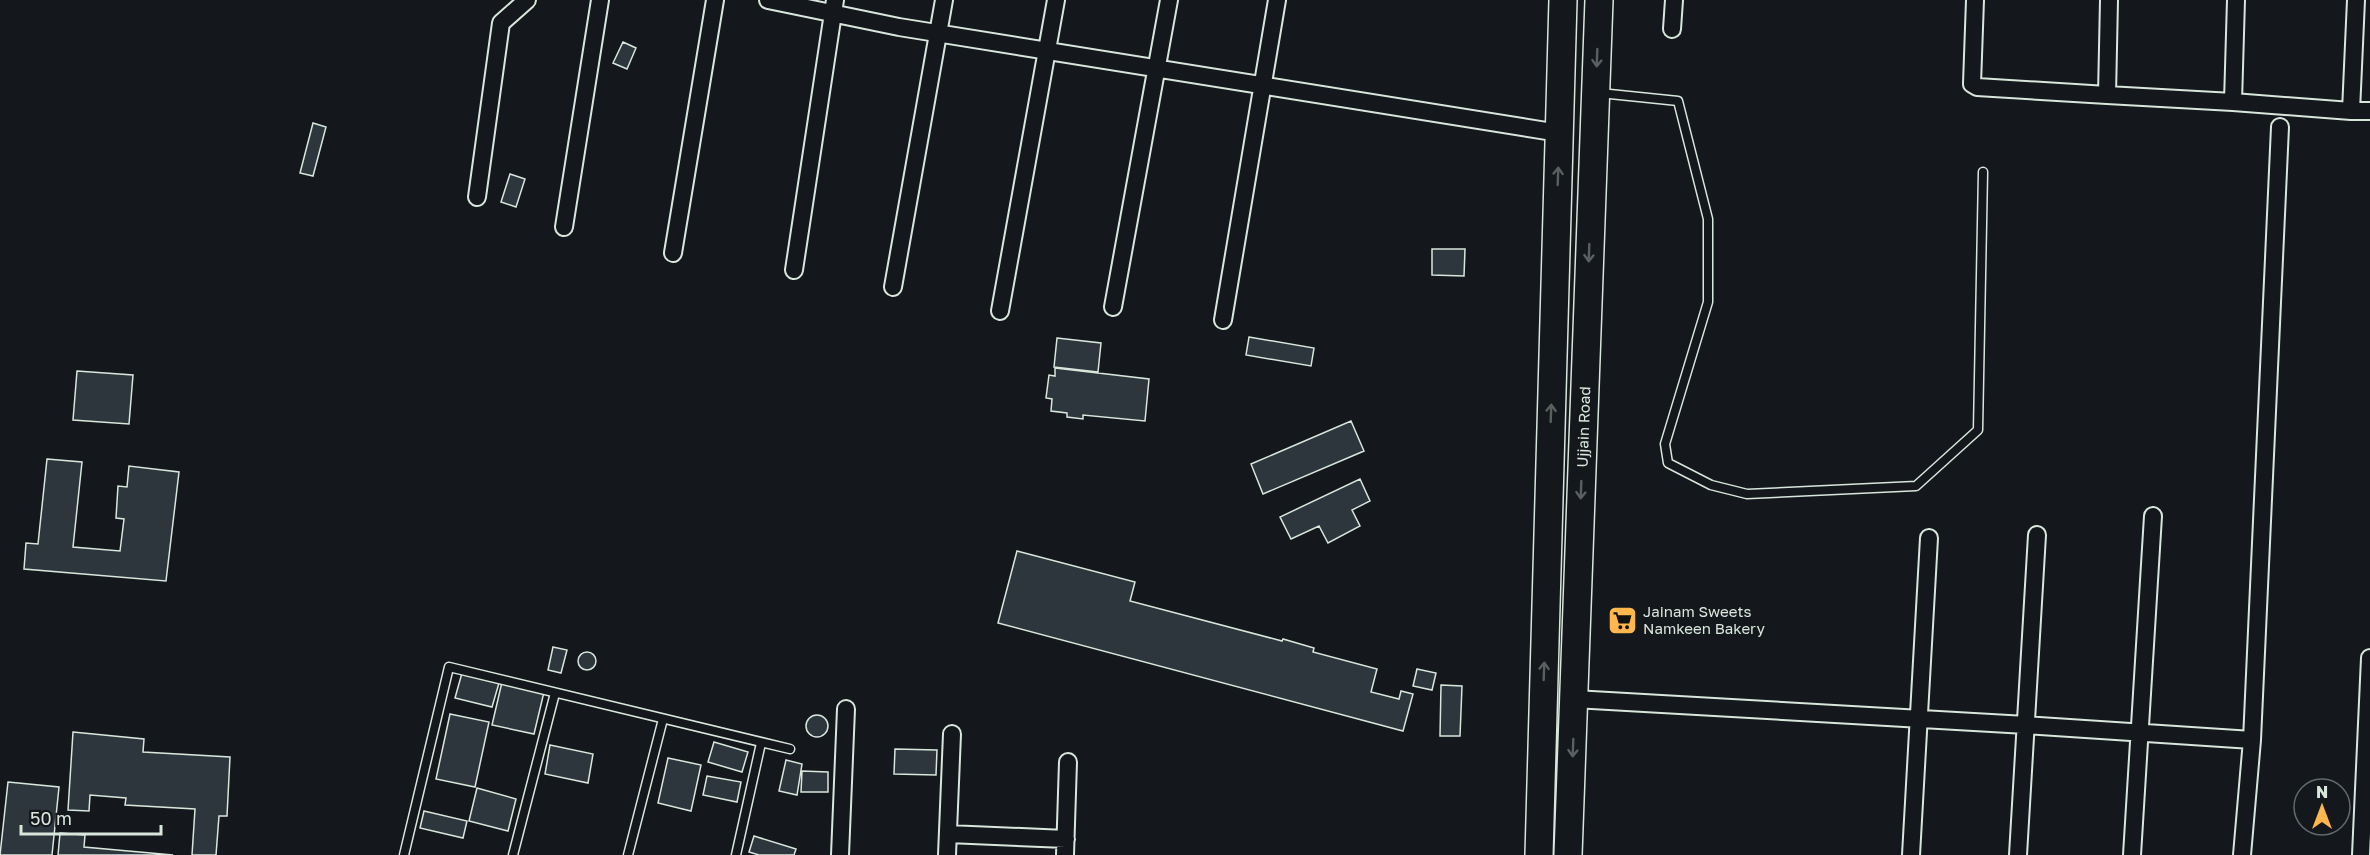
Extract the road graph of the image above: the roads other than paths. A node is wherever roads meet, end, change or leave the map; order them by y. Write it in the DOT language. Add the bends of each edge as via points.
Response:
graph roads {
  1 [pos="527,0"];
  2 [pos="600,0"];
  3 [pos="715,0"];
  4 [pos="768,0"];
  5 [pos="944,0"];
  6 [pos="1056,0"];
  7 [pos="1169,0"];
  8 [pos="1277,0"];
  9 [pos="1563,0"];
  10 [pos="1599,0"];
  11 [pos="1674,0"];
  12 [pos="1975,0"];
  13 [pos="2109,0"];
  14 [pos="2236,0"];
  15 [pos="2356,0"];
  16 [pos="834,7"];
  17 [pos="1672,29"];
  18 [pos="938,34"];
  19 [pos="1047,51"];
  20 [pos="1156,69"];
  21 [pos="1263,86"];
  22 [pos="1596,92"];
  23 [pos="2107,95"];
  24 [pos="2233,102"];
  25 [pos="2351,111"];
  26 [pos="2370,111"];
  27 [pos="2280,127"];
  28 [pos="1559,133"];
  29 [pos="1983,172"];
  30 [pos="477,197"];
  31 [pos="564,227"];
  32 [pos="673,253"];
  33 [pos="794,270"];
  34 [pos="893,287"];
  35 [pos="1113,307"];
  36 [pos="1000,311"];
  37 [pos="1223,321"];
  38 [pos="2153,516"];
  39 [pos="2037,534"];
  40 [pos="1929,538"];
  41 [pos="2370,658"];
  42 [pos="2370,676"];
  43 [pos="555,693"];
  44 [pos="1574,699"];
  45 [pos="846,709"];
  46 [pos="663,718"];
  47 [pos="1918,718"];
  48 [pos="2026,725"];
  49 [pos="2139,732"];
  50 [pos="952,734"];
  51 [pos="2252,740"];
  52 [pos="761,743"];
  53 [pos="790,749"];
  54 [pos="1068,762"];
  55 [pos="948,834"];
  56 [pos="1065,847"];
  57 [pos="404,855"];
  58 [pos="513,855"];
  59 [pos="628,855"];
  60 [pos="735,855"];
  61 [pos="840,855"];
  62 [pos="947,855"];
  63 [pos="1539,855"];
  64 [pos="1568,855"];
  65 [pos="1911,855"];
  66 [pos="2018,855"];
  67 [pos="2132,855"];
  68 [pos="2242,855"];
  69 [pos="2361,855"];
  1 -- 30 [label="street" via="501,23"];
  2 -- 31 [label="street"];
  3 -- 32 [label="street"];
  4 -- 16 [label="street"];
  5 -- 18 [label="street"];
  6 -- 19 [label="street"];
  7 -- 20 [label="street"];
  8 -- 21 [label="street"];
  9 -- 28 [label="main road"];
  10 -- 22 [label="main road, Ujjain Road, one-way"];
  11 -- 17 [label="street"];
  12 -- 23 [label="street" via="1972,84"];
  13 -- 23 [label="street"];
  14 -- 24 [label="street"];
  15 -- 25 [label="street"];
  16 -- 18 [label="street"];
  16 -- 33 [label="street"];
  18 -- 19 [label="street"];
  18 -- 34 [label="street"];
  19 -- 20 [label="street"];
  19 -- 36 [label="street"];
  20 -- 21 [label="street"];
  20 -- 35 [label="street"];
  21 -- 28 [label="street"];
  21 -- 37 [label="street"];
  22 -- 29 [label="lane" via="1678,101 1708,219 1708,302 1665,444 1668,464 1712,485 1747,494 1916,486 1978,429"];
  22 -- 44 [label="main road, Ujjain Road, one-way"];
  23 -- 24 [label="street"];
  24 -- 25 [label="street"];
  25 -- 26 [label="street"];
  27 -- 51 [label="street"];
  63 -- 28 [label="main road, one-way"];
  38 -- 49 [label="street"];
  39 -- 48 [label="street"];
  40 -- 47 [label="street"];
  41 -- 42 [label="street"];
  42 -- 69 [label="street"];
  43 -- 46 [label="lane"];
  43 -- 57 [label="lane" via="449,667"];
  43 -- 58 [label="lane"];
  44 -- 47 [label="street"];
  44 -- 64 [label="main road, Ujjain Road, one-way"];
  45 -- 61 [label="street"];
  46 -- 52 [label="lane"];
  46 -- 59 [label="lane"];
  47 -- 48 [label="street"];
  47 -- 65 [label="street"];
  48 -- 49 [label="street"];
  48 -- 66 [label="street"];
  49 -- 51 [label="street"];
  49 -- 67 [label="street"];
  50 -- 55 [label="street"];
  51 -- 68 [label="street"];
  52 -- 53 [label="lane"];
  52 -- 60 [label="lane"];
  54 -- 56 [label="street"];
  55 -- 56 [label="street"];
  55 -- 62 [label="street"];
}
